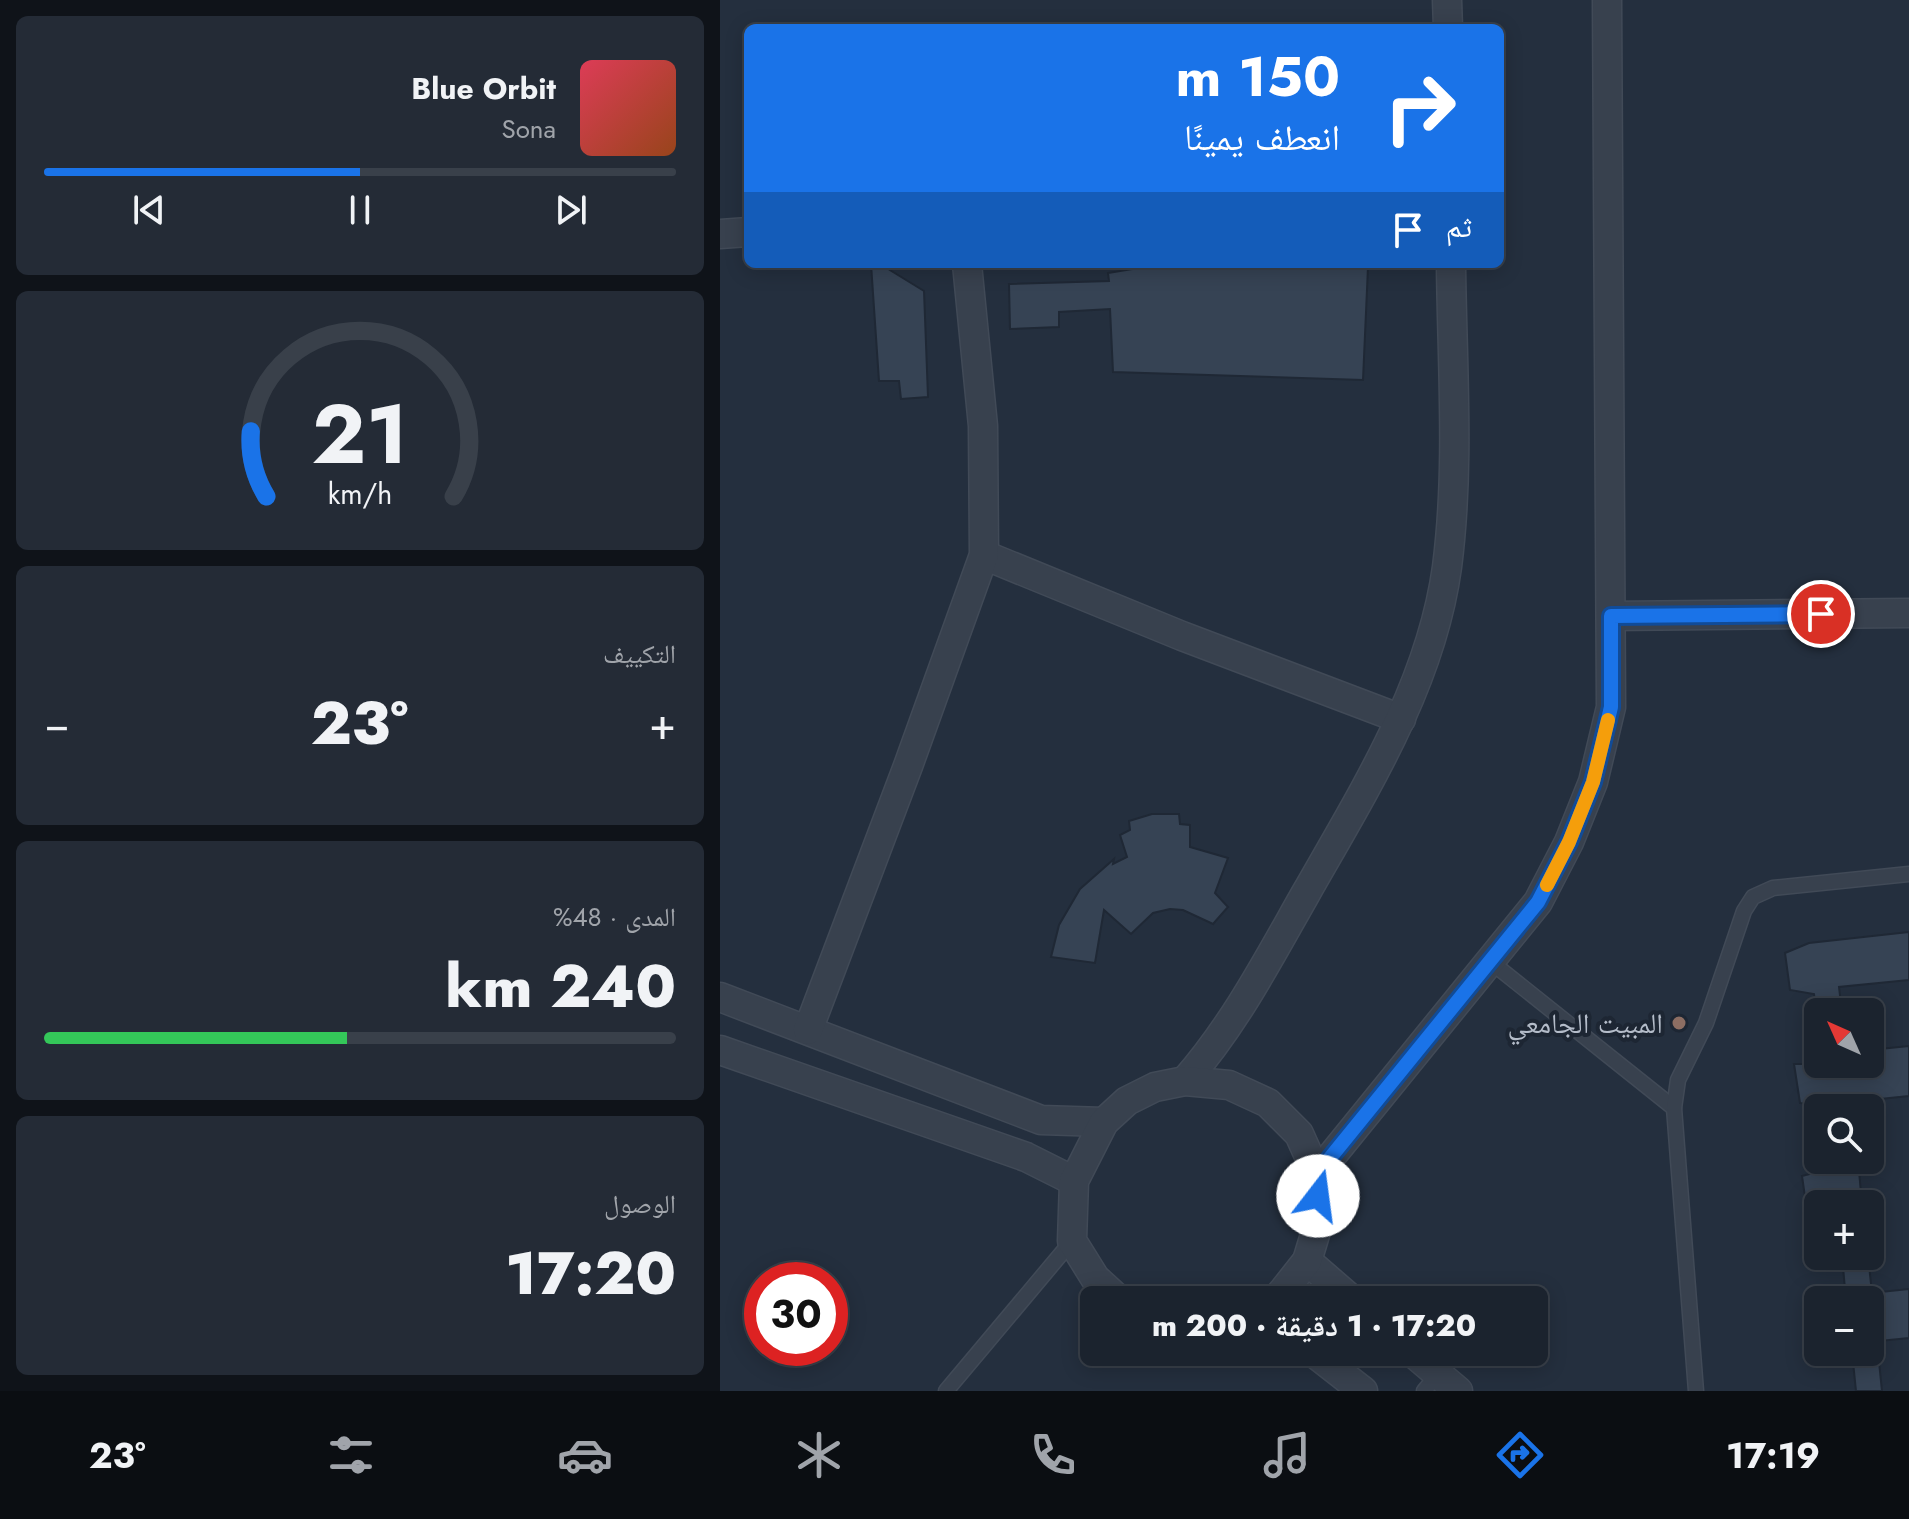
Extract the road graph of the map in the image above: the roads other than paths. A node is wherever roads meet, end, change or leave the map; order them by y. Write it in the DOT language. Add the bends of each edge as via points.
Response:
graph roads {
  1 [pos="1447,0"];
  2 [pos="1607,0"];
  3 [pos="1448,24"];
  4 [pos="744,232"];
  5 [pos="720,234"];
  6 [pos="967,268"];
  7 [pos="1451,268"];
  8 [pos="984,555"];
  9 [pos="1909,613"];
  10 [pos="1611,616"];
  11 [pos="1401,719"];
  12 [pos="1909,874"];
  13 [pos="1491,962"];
  14 [pos="720,997"];
  15 [pos="808,1030"];
  16 [pos="720,1050"];
  17 [pos="1185,1081"];
  18 [pos="1674,1108"];
  19 [pos="1104,1122"];
  20 [pos="1317,1174"];
  21 [pos="1074,1181"];
  22 [pos="1072,1241"];
  23 [pos="1307,1261"];
  24 [pos="1104,1286"];
  25 [pos="1287,1286"];
  26 [pos="1336,1286"];
  27 [pos="1331,1366"];
  28 [pos="1424,1366"];
  29 [pos="1440,1385"];
  30 [pos="946,1391"];
  31 [pos="1363,1391"];
  32 [pos="1696,1391"];
  1 -- 3 [label="street"];
  2 -- 10 [label="street"];
  4 -- 5 [label="street"];
  6 -- 8 [label="street" via="983,426"];
  7 -- 11 [label="street" via="1453,481 1447,568 1433,631"];
  8 -- 11 [label="street"];
  8 -- 15 [label="street"];
  9 -- 10 [label="street"];
  10 -- 13 [label="street" via="1611,707 1593,782 1538,902"];
  11 -- 17 [label="street" via="1240,1009"];
  12 -- 18 [label="lane" via="1773,888 1753,897 1706,1023 1678,1080"];
  13 -- 18 [label="lane"];
  13 -- 20 [label="street"];
  14 -- 15 [label="street"];
  15 -- 19 [label="street" via="1041,1120"];
  16 -- 21 [label="street" via="1026,1157"];
  17 -- 19 [label="street" via="1155,1087 1127,1101"];
  17 -- 20 [label="street" via="1229,1085 1268,1103 1299,1134"];
  18 -- 32 [label="lane"];
  19 -- 21 [label="street"];
  20 -- 23 [label="street" via="1320,1218"];
  21 -- 22 [label="street"];
  22 -- 24 [label="street"];
  22 -- 30 [label="lane"];
  23 -- 25 [label="street"];
  23 -- 26 [label="street"];
  27 -- 31 [label="street"];
  28 -- 29 [label="street"];
}
